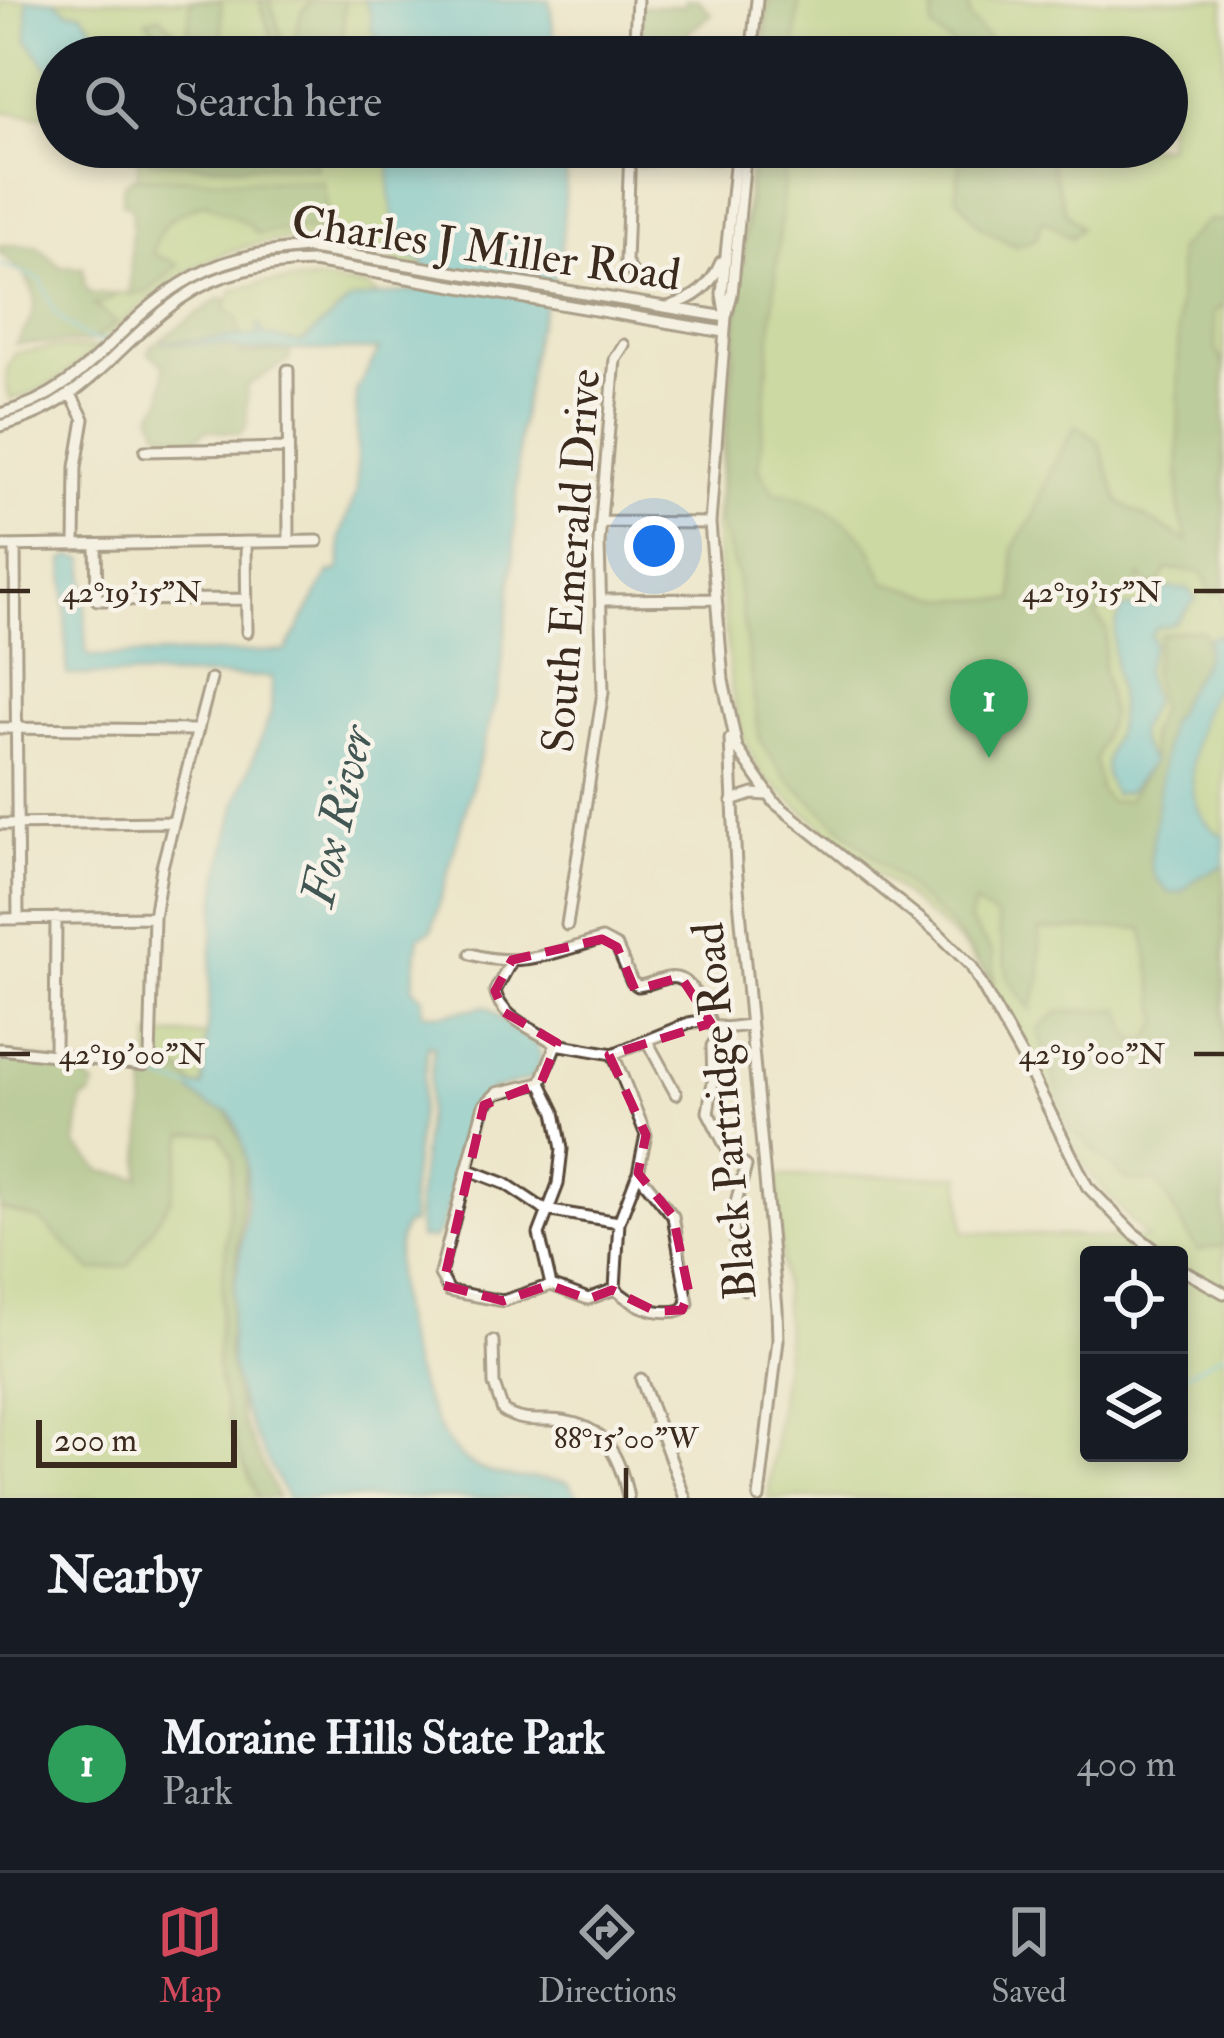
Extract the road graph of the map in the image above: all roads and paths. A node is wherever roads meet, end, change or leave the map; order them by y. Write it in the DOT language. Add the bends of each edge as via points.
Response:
graph roads {
  1 [pos="637,0"];
  2 [pos="757,0"];
  3 [pos="635,36"];
  4 [pos="753,36"];
  5 [pos="629,168"];
  6 [pos="738,168"];
  7 [pos="740,168"];
  8 [pos="728,240"];
  9 [pos="633,274"];
  10 [pos="667,307"];
  11 [pos="726,317"];
  12 [pos="724,332"];
  13 [pos="624,345"];
  14 [pos="288,370"];
  15 [pos="69,392"];
  16 [pos="0,414"];
  17 [pos="0,427"];
  18 [pos="287,448"];
  19 [pos="145,451"];
  20 [pos="602,522"];
  21 [pos="710,523"];
  22 [pos="289,541"];
  23 [pos="318,541"];
  24 [pos="246,542"];
  25 [pos="74,545"];
  26 [pos="96,545"];
  27 [pos="0,546"];
  28 [pos="14,546"];
  29 [pos="247,599"];
  30 [pos="715,599"];
  31 [pos="602,600"];
  32 [pos="247,632"];
  33 [pos="211,679"];
  34 [pos="729,718"];
  35 [pos="0,728"];
  36 [pos="16,728"];
  37 [pos="196,730"];
  38 [pos="768,795"];
  39 [pos="732,801"];
  40 [pos="172,822"];
  41 [pos="0,824"];
  42 [pos="17,824"];
  43 [pos="154,917"];
  44 [pos="56,918"];
  45 [pos="0,919"];
  46 [pos="18,919"];
  47 [pos="566,925"];
  48 [pos="471,954"];
  49 [pos="512,960"];
  50 [pos="711,1023"];
  51 [pos="750,1025"];
  52 [pos="724,1028"];
  53 [pos="646,1042"];
  54 [pos="556,1044"];
  55 [pos="0,1049"];
  56 [pos="613,1054"];
  57 [pos="55,1055"];
  58 [pos="541,1082"];
  59 [pos="676,1094"];
  60 [pos="762,1165"];
  61 [pos="746,1166"];
  62 [pos="467,1169"];
  63 [pos="638,1173"];
  64 [pos="545,1210"];
  65 [pos="619,1222"];
  66 [pos="1150,1246"];
  67 [pos="1188,1273"];
  68 [pos="551,1285"];
  69 [pos="615,1289"];
  70 [pos="744,1289"];
  71 [pos="1224,1293"];
  72 [pos="493,1341"];
  73 [pos="641,1379"];
  74 [pos="759,1497"];
  75 [pos="628,1498"];
  76 [pos="685,1498"];
  1 -- 3 [label="street"];
  2 -- 4 [label="street"];
  5 -- 9 [label="street" via="626,262"];
  6 -- 8 [label="street"];
  7 -- 11 [label="street"];
  8 -- 10 [label="street" via="708,287"];
  8 -- 11 [label="street"];
  10 -- 11 [label="street, Charles J Miller Road"];
  10 -- 15 [label="street, Charles J Miller Road" via="305,248 249,253 182,283"];
  11 -- 12 [label="street"];
  12 -- 15 [label="street, Charles J Miller Road" via="313,262 252,266 182,298"];
  12 -- 21 [label="street"];
  13 -- 20 [label="street, South Emerald Drive" via="615,359"];
  14 -- 18 [label="street"];
  15 -- 16 [label="street, Charles J Miller Road"];
  15 -- 17 [label="street, Charles J Miller Road" via="39,415"];
  15 -- 25 [label="street" via="84,419"];
  18 -- 19 [label="street"];
  18 -- 22 [label="street"];
  20 -- 21 [label="street"];
  20 -- 31 [label="street, South Emerald Drive"];
  21 -- 30 [label="street"];
  22 -- 23 [label="street"];
  22 -- 24 [label="street"];
  24 -- 26 [label="street"];
  24 -- 29 [label="street"];
  25 -- 26 [label="street"];
  25 -- 28 [label="street"];
  26 -- 29 [label="street" via="97,601"];
  27 -- 28 [label="street"];
  28 -- 36 [label="street"];
  29 -- 32 [label="street"];
  30 -- 31 [label="street"];
  30 -- 34 [label="street"];
  31 -- 47 [label="street, South Emerald Drive" via="603,692"];
  33 -- 37 [label="street"];
  34 -- 38 [label="street" via="737,748"];
  34 -- 39 [label="street, Black Partridge Road"];
  35 -- 36 [label="street"];
  36 -- 37 [label="street"];
  36 -- 42 [label="street"];
  37 -- 40 [label="street"];
  38 -- 39 [label="street"];
  38 -- 66 [label="street" via="971,966 1087,1186"];
  39 -- 51 [label="street, Black Partridge Road"];
  40 -- 42 [label="street"];
  40 -- 43 [label="street"];
  41 -- 42 [label="street"];
  42 -- 46 [label="street"];
  43 -- 44 [label="street"];
  43 -- 57 [label="street" via="146,1064"];
  44 -- 46 [label="street"];
  44 -- 57 [label="street"];
  45 -- 46 [label="street"];
  48 -- 49 [label="street"];
  49 -- 50 [label="street" via="552,957 602,939 617,946 638,986 681,977"];
  49 -- 54 [label="street" via="497,1002"];
  50 -- 52 [label="street"];
  50 -- 53 [label="street" via="689,1023"];
  51 -- 52 [label="street"];
  51 -- 60 [label="street, Black Partridge Road"];
  52 -- 61 [label="street" via="712,1046 708,1112"];
  53 -- 56 [label="street"];
  53 -- 59 [label="street"];
  54 -- 56 [label="street"];
  54 -- 58 [label="street"];
  55 -- 57 [label="street"];
  56 -- 63 [label="street" via="646,1135"];
  58 -- 62 [label="street" via="490,1098"];
  58 -- 64 [label="street" via="562,1149"];
  60 -- 61 [label="street"];
  60 -- 74 [label="street, Black Partridge Road" via="778,1340"];
  61 -- 70 [label="street" via="734,1219"];
  62 -- 64 [label="street"];
  62 -- 68 [label="street" via="440,1274 449,1291 517,1299"];
  63 -- 65 [label="street"];
  63 -- 69 [label="street" via="673,1216 689,1293 682,1310 670,1313"];
  64 -- 65 [label="street"];
  64 -- 68 [label="street" via="538,1234"];
  65 -- 69 [label="street"];
  67 -- 71 [label="street"];
  68 -- 69 [label="street" via="588,1299"];
  72 -- 75 [label="street" via="503,1411 582,1424 605,1442"];
  73 -- 76 [label="street"];
}
